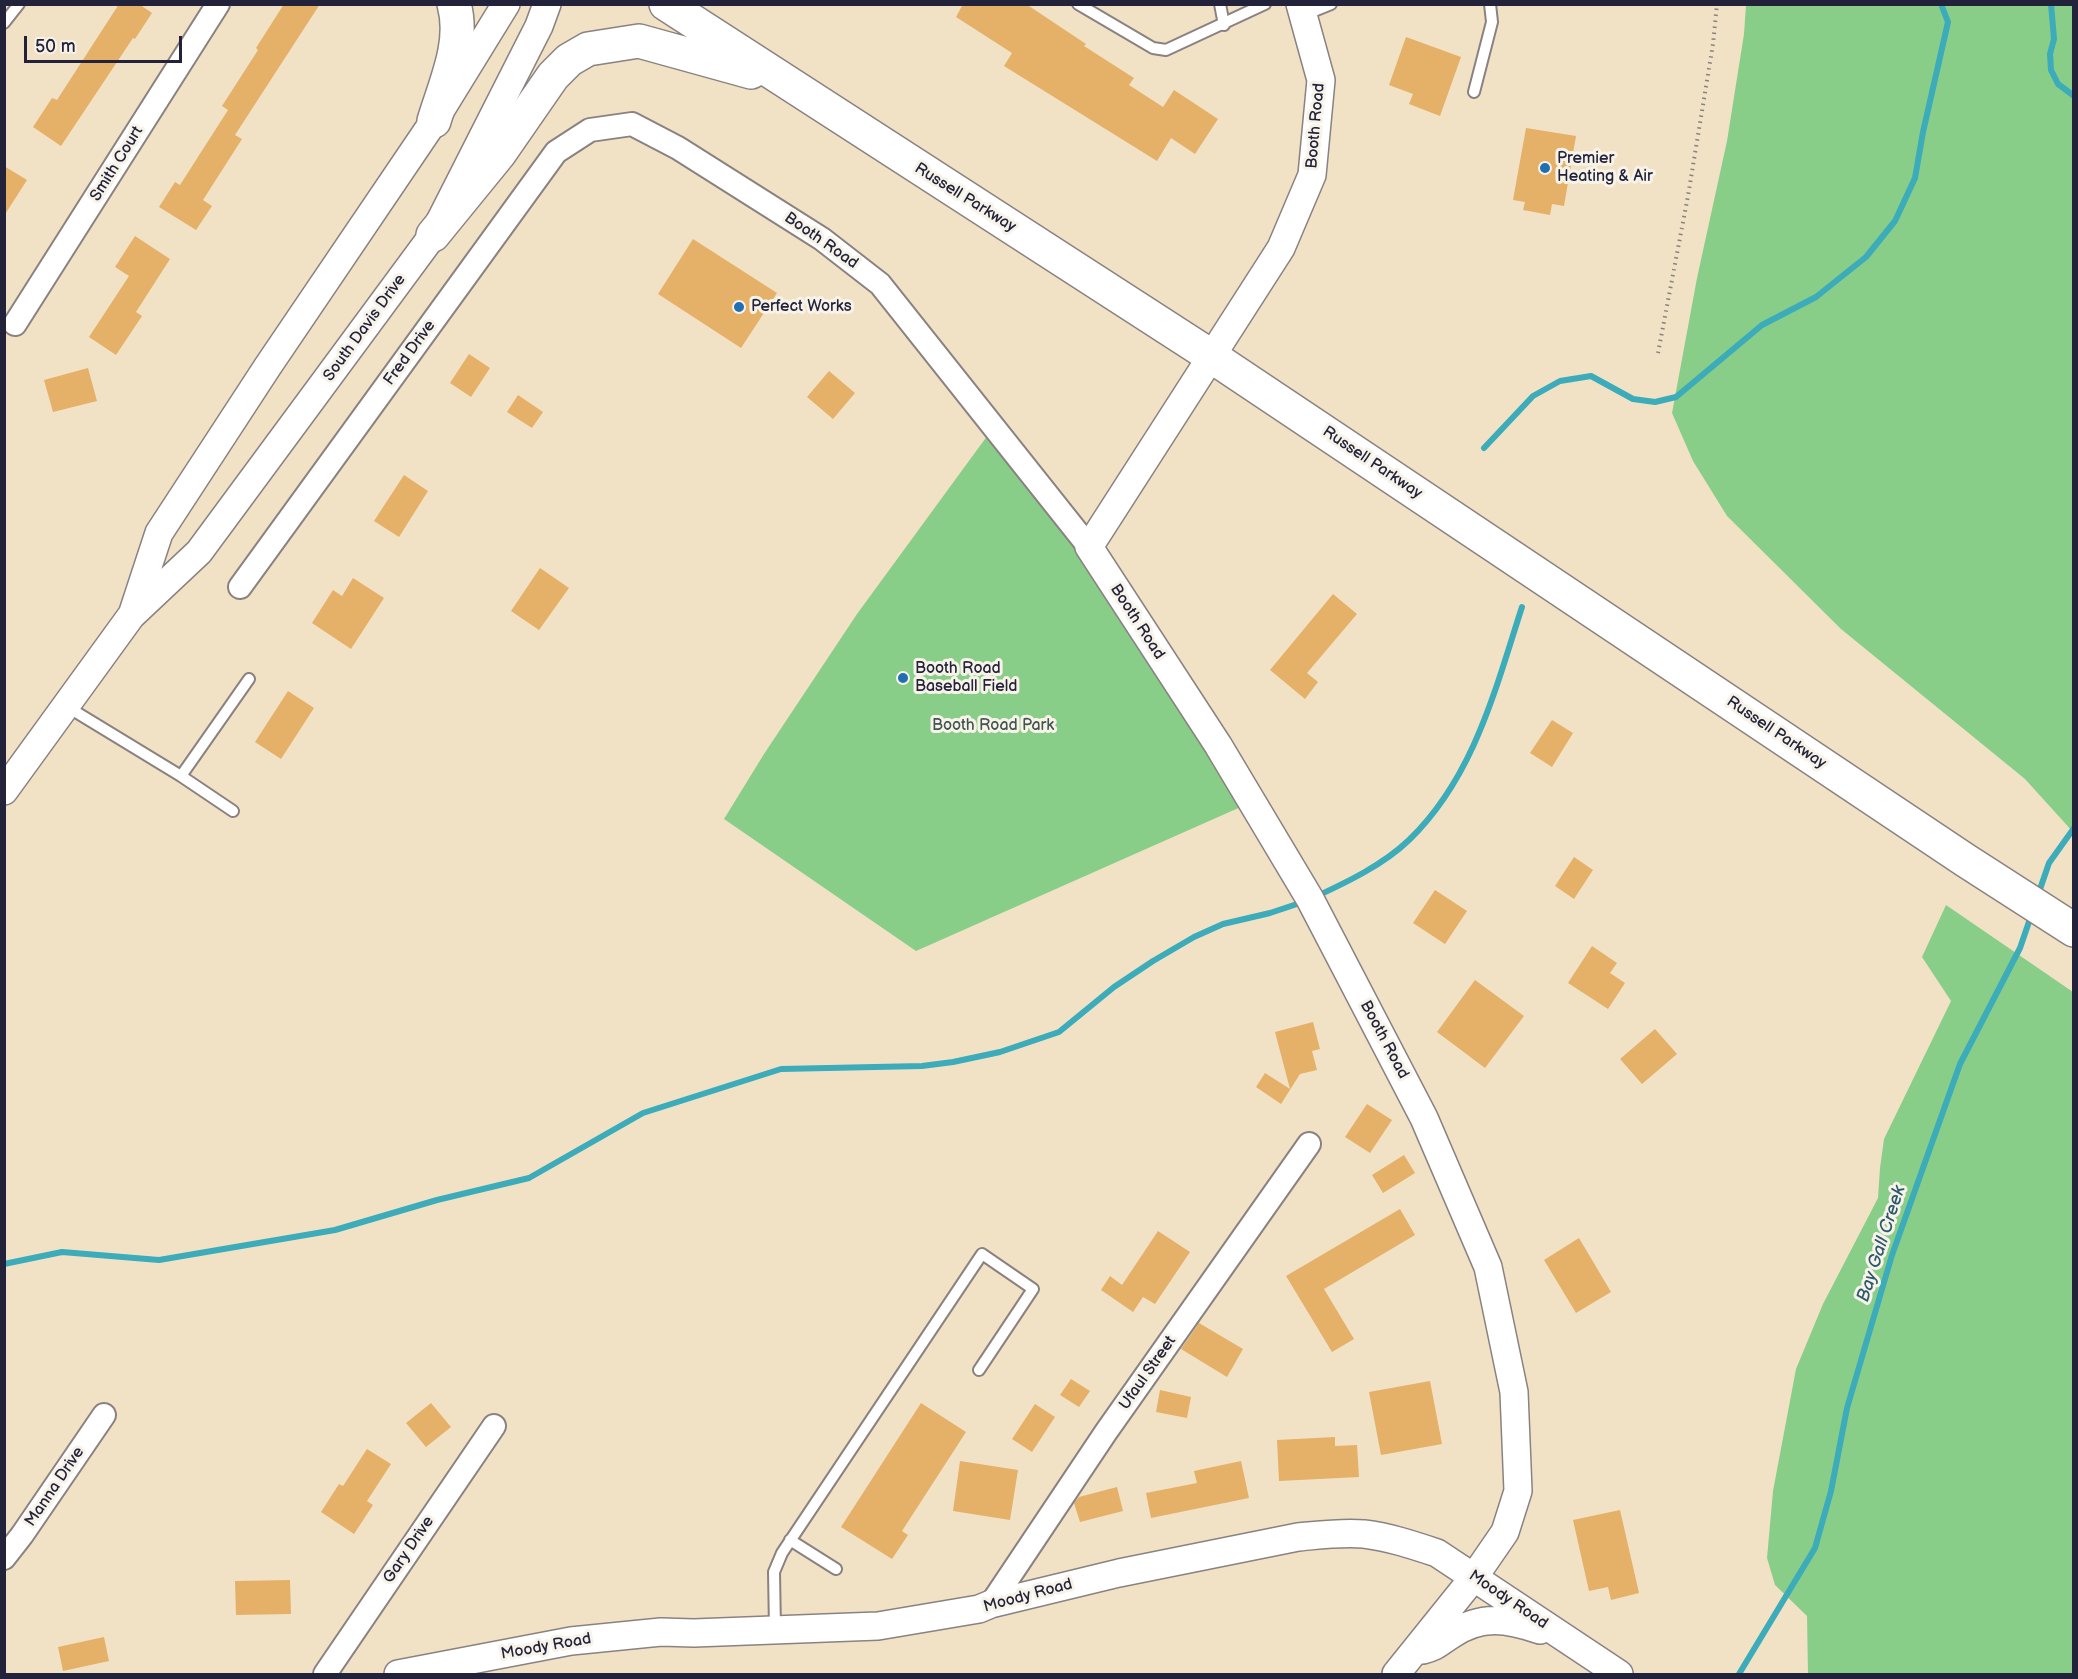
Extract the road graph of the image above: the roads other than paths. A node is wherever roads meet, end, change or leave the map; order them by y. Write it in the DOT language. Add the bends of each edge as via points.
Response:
graph roads {
  1 [pos="19,4"];
  2 [pos="218,4"];
  3 [pos="454,4"];
  4 [pos="506,4"];
  5 [pos="547,4"];
  6 [pos="666,4"];
  7 [pos="1078,4"];
  8 [pos="1220,4"];
  9 [pos="1265,4"];
  10 [pos="1331,4"];
  11 [pos="1490,4"];
  12 [pos="1302,10"];
  13 [pos="698,18"];
  14 [pos="4,23"];
  15 [pos="1224,25"];
  16 [pos="787,83"];
  17 [pos="1474,92"];
  18 [pos="434,121"];
  19 [pos="590,130"];
  20 [pos="433,235"];
  21 [pos="15,324"];
  22 [pos="1211,356"];
  23 [pos="1089,548"];
  24 [pos="240,587"];
  25 [pos="131,615"];
  26 [pos="249,679"];
  27 [pos="66,706"];
  28 [pos="181,776"];
  29 [pos="4,791"];
  30 [pos="233,811"];
  31 [pos="2073,930"];
  32 [pos="1310,1144"];
  33 [pos="979,1370"];
  34 [pos="104,1414"];
  35 [pos="494,1426"];
  36 [pos="790,1540"];
  37 [pos="4,1558"];
  38 [pos="836,1569"];
  39 [pos="1474,1577"];
  40 [pos="991,1604"];
  41 [pos="775,1629"];
  42 [pos="1567,1640"];
  43 [pos="1416,1652"];
  44 [pos="1618,1673"];
  45 [pos="325,1674"];
  46 [pos="398,1674"];
  47 [pos="1396,1674"];
  1 -- 14 [label="lane"];
  2 -- 21 [label="street, Smith Court"];
  3 -- 18 [label="main road" via="456,51"];
  4 -- 18 [label="street, South Davis Drive"];
  5 -- 20 [label="street, South Davis Drive" via="539,27"];
  6 -- 13 [label="main road, Russell Parkway"];
  7 -- 15 [label="lane" via="1153,48 1166,50"];
  8 -- 15 [label="lane"];
  9 -- 15 [label="lane"];
  10 -- 12 [label="lane"];
  11 -- 17 [label="lane" via="1492,22"];
  12 -- 22 [label="street, Booth Road" via="1321,80 1312,175 1281,248"];
  13 -- 16 [label="main road, Russell Parkway"];
  16 -- 20 [label="main road" via="639,40 588,49 553,76 499,154"];
  16 -- 22 [label="main road, Russell Parkway"];
  18 -- 25 [label="street, South Davis Drive" via="159,533"];
  19 -- 23 [label="street, Booth Road" via="632,124 678,148 822,239 880,284"];
  19 -- 24 [label="street, Fred Drive" via="556,152"];
  20 -- 25 [label="street, South Davis Drive" via="199,552"];
  22 -- 23 [label="street, Booth Road"];
  22 -- 31 [label="main road, Russell Parkway"];
  23 -- 39 [label="street, Booth Road" via="1218,745 1310,899 1424,1118 1488,1267 1514,1392 1518,1491 1505,1532"];
  25 -- 27 [label="street, South Davis Drive"];
  26 -- 28 [label="lane"];
  27 -- 28 [label="lane"];
  27 -- 29 [label="street, South Davis Drive"];
  28 -- 30 [label="lane"];
  32 -- 40 [label="street, Ufaul Street" via="1106,1432"];
  33 -- 36 [label="lane" via="1033,1289 982,1254"];
  34 -- 37 [label="street, Manna Drive"];
  35 -- 45 [label="street, Gary Drive"];
  36 -- 38 [label="lane"];
  36 -- 41 [label="lane" via="774,1572"];
  39 -- 40 [label="street, Moody Road" via="1437,1553 1402,1542 1363,1534 1325,1534 1119,1573"];
  39 -- 42 [label="street, Moody Road"];
  39 -- 43 [label="street, Booth Road"];
  40 -- 41 [label="street, Moody Road" via="878,1626"];
  41 -- 46 [label="street, Moody Road" via="661,1632 571,1641"];
  42 -- 43 [label="street" via="1497,1619 1464,1628 1438,1646"];
  42 -- 44 [label="street, Moody Road"];
  43 -- 47 [label="street, Booth Road"];
}
